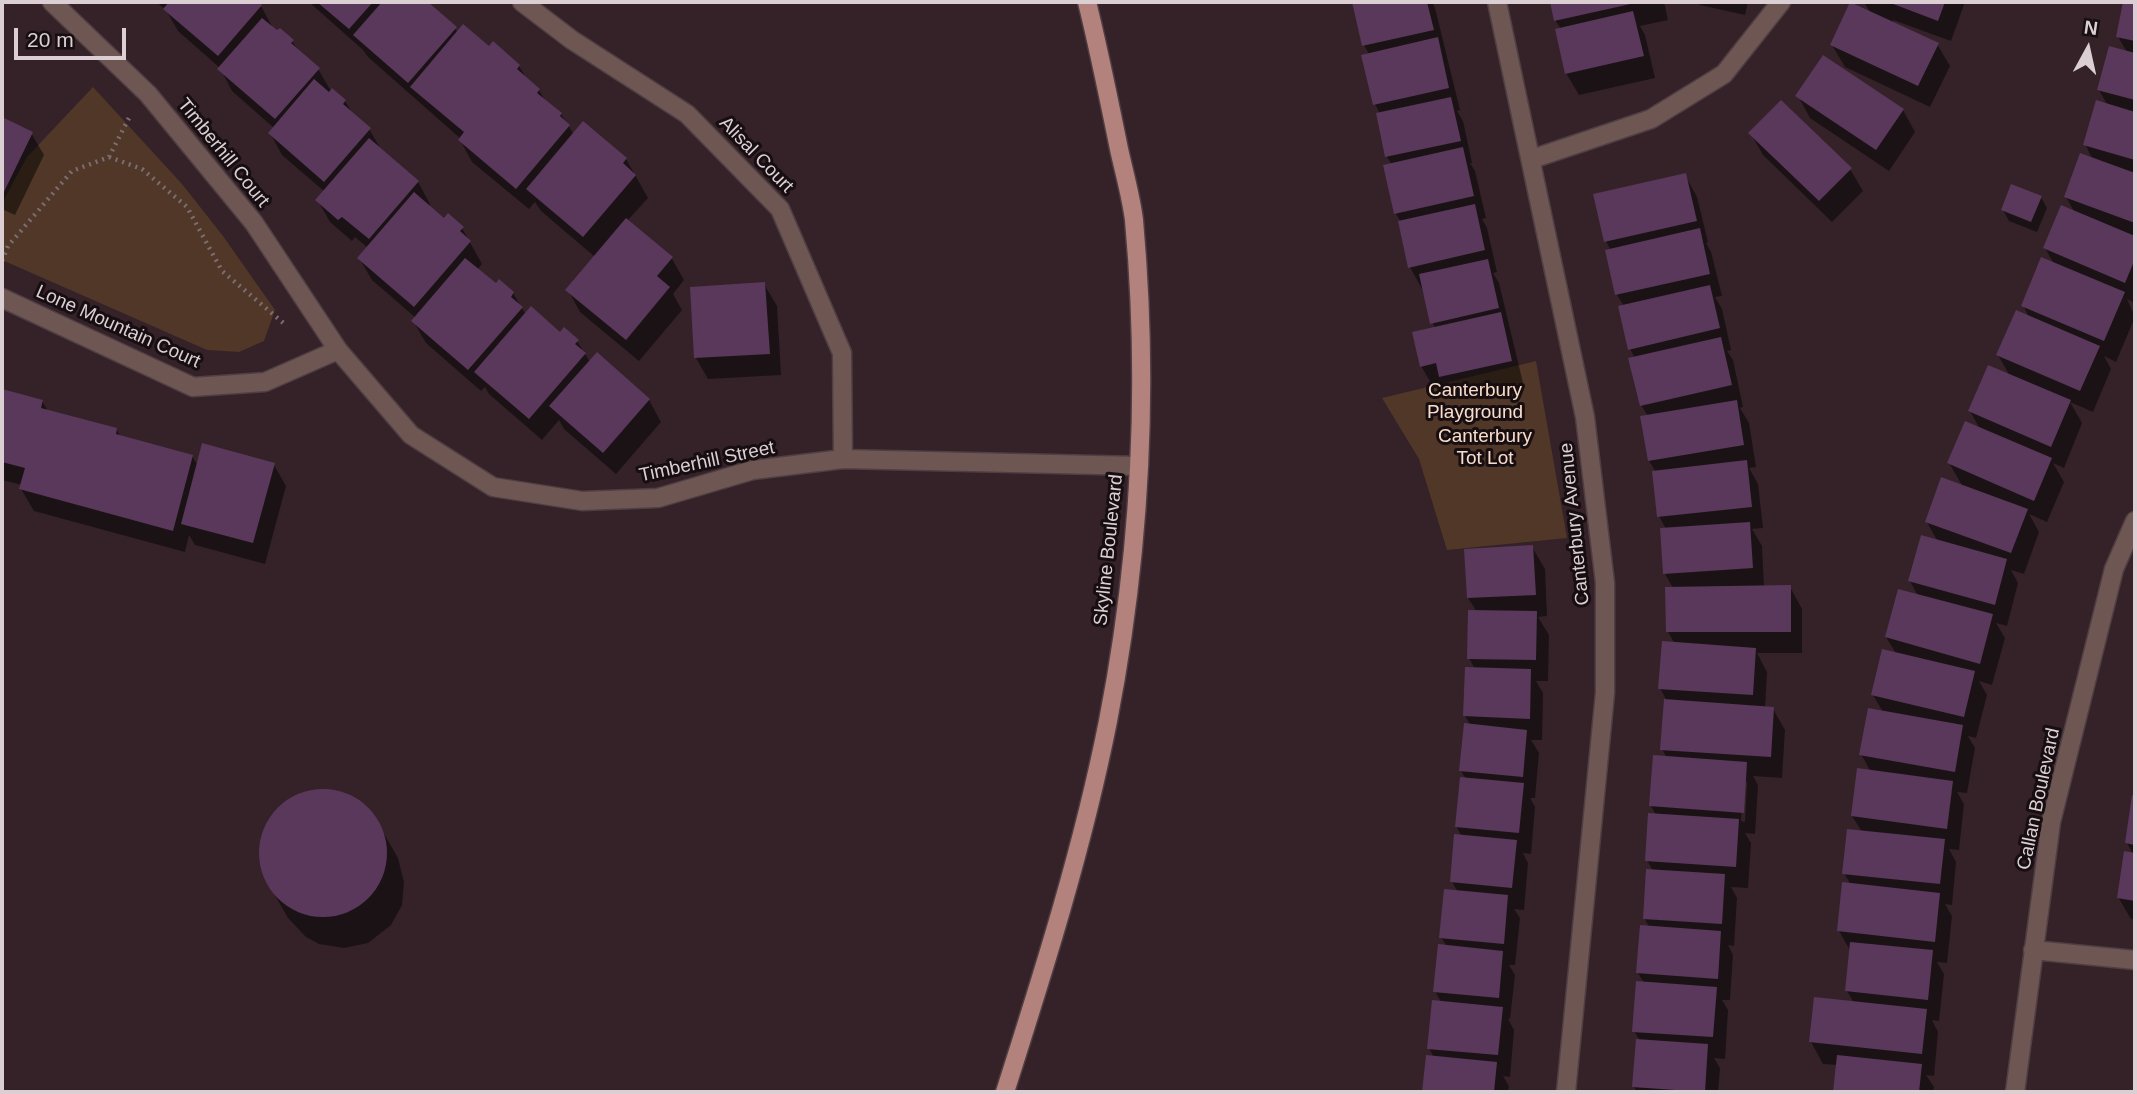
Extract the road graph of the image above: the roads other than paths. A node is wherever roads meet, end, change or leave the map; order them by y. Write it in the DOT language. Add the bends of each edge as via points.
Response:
graph roads {
  1 [pos="52,2"];
  2 [pos="522,2"];
  3 [pos="1087,2"];
  4 [pos="1497,2"];
  5 [pos="1781,2"];
  6 [pos="1532,159"];
  7 [pos="2,298"];
  8 [pos="338,350"];
  9 [pos="843,459"];
  10 [pos="1139,466"];
  11 [pos="2135,521"];
  12 [pos="2033,950"];
  13 [pos="2135,960"];
  14 [pos="1005,1092"];
  15 [pos="1566,1092"];
  16 [pos="2015,1092"];
  1 -- 8 [label="street, Timberhill Court" via="148,94 254,223"];
  2 -- 9 [label="street, Alisal Court" via="687,114 780,209 842,352"];
  3 -- 10 [label="main road, Skyline Boulevard" via="1133,217 1142,342"];
  4 -- 6 [label="street, Canterbury Avenue"];
  5 -- 6 [label="street" via="1724,74 1651,119"];
  6 -- 15 [label="street, Canterbury Avenue" via="1585,417 1605,583 1605,692"];
  7 -- 8 [label="street, Lone Mountain Court" via="193,387 265,382"];
  8 -- 9 [label="street, Timberhill Street" via="411,435 494,487 582,501 658,498 754,470"];
  9 -- 10 [label="street, Timberhill Street"];
  10 -- 14 [label="main road, Skyline Boulevard" via="1108,720 1082,836"];
  11 -- 12 [label="street, Callan Boulevard" via="2114,569 2051,822"];
  12 -- 13 [label="street"];
  12 -- 16 [label="street, Callan Boulevard"];
}
